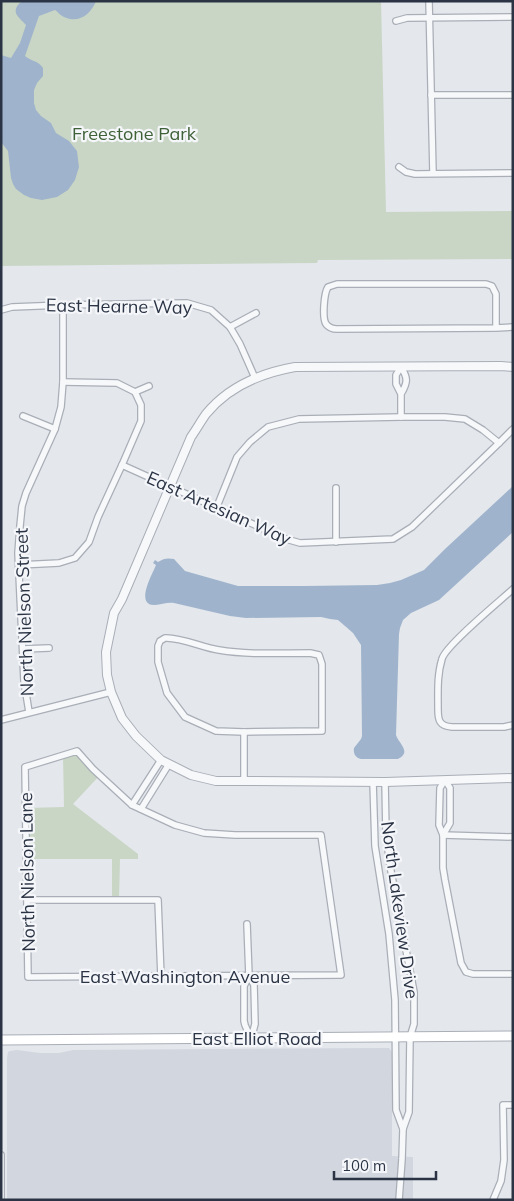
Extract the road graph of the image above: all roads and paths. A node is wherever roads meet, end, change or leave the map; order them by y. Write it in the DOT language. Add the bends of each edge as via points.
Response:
graph roads {
  1 [pos="429,1"];
  2 [pos="513,17"];
  3 [pos="430,18"];
  4 [pos="396,21"];
  5 [pos="513,95"];
  6 [pos="432,96"];
  7 [pos="399,167"];
  8 [pos="433,173"];
  9 [pos="513,173"];
  10 [pos="63,305"];
  11 [pos="1,310"];
  12 [pos="256,313"];
  13 [pos="230,327"];
  14 [pos="496,328"];
  15 [pos="513,328"];
  16 [pos="401,366"];
  17 [pos="513,368"];
  18 [pos="255,378"];
  19 [pos="63,382"];
  20 [pos="149,386"];
  21 [pos="135,392"];
  22 [pos="401,394"];
  23 [pos="23,416"];
  24 [pos="401,417"];
  25 [pos="55,429"];
  26 [pos="513,429"];
  27 [pos="499,443"];
  28 [pos="122,466"];
  29 [pos="170,487"];
  30 [pos="336,488"];
  31 [pos="216,509"];
  32 [pos="336,542"];
  33 [pos="19,565"];
  34 [pos="513,589"];
  35 [pos="49,648"];
  36 [pos="23,649"];
  37 [pos="111,692"];
  38 [pos="28,712"];
  39 [pos="1,720"];
  40 [pos="513,725"];
  41 [pos="244,732"];
  42 [pos="165,762"];
  43 [pos="513,778"];
  44 [pos="444,780"];
  45 [pos="244,782"];
  46 [pos="380,782"];
  47 [pos="132,805"];
  48 [pos="141,809"];
  49 [pos="443,835"];
  50 [pos="513,837"];
  51 [pos="28,900"];
  52 [pos="247,924"];
  53 [pos="513,974"];
  54 [pos="160,976"];
  55 [pos="248,976"];
  56 [pos="28,977"];
  57 [pos="513,1036"];
  58 [pos="396,1037"];
  59 [pos="410,1037"];
  60 [pos="250,1038"];
  61 [pos="1,1040"];
  62 [pos="513,1105"];
  63 [pos="403,1129"];
  64 [pos="1,1155"];
  65 [pos="1,1200"];
  66 [pos="399,1200"];
  67 [pos="493,1200"];
  1 -- 3 [label="street"];
  2 -- 3 [label="street"];
  3 -- 4 [label="street"];
  3 -- 6 [label="street"];
  5 -- 6 [label="street"];
  6 -- 8 [label="street"];
  7 -- 8 [label="street" via="410,173"];
  8 -- 9 [label="street"];
  10 -- 11 [label="street, East Hearne Way"];
  10 -- 13 [label="street, East Hearne Way" via="187,303 211,310"];
  10 -- 19 [label="street, North Nielson Street"];
  12 -- 13 [label="street"];
  13 -- 18 [label="street, East Hearne Way"];
  14 -- 14 [label="street" via="496,294 492,286 486,284 337,284 328,287 325,295 326,323 337,329"];
  14 -- 15 [label="street"];
  16 -- 17 [label="street"];
  16 -- 18 [label="street" via="295,367"];
  16 -- 22 [label="street" via="406,384"];
  16 -- 22 [label="street" via="396,375"];
  18 -- 29 [label="street" via="223,396 206,415 191,437"];
  19 -- 21 [label="street" via="117,382"];
  19 -- 25 [label="street, North Nielson Street" via="62,407"];
  20 -- 21 [label="street"];
  21 -- 28 [label="street" via="141,405 140,421"];
  22 -- 24 [label="street"];
  23 -- 25 [label="street"];
  24 -- 27 [label="street" via="465,419"];
  24 -- 31 [label="street" via="298,419 268,427 237,457"];
  25 -- 33 [label="street, North Nielson Street" via="22,506"];
  26 -- 27 [label="street, East Artesian Way"];
  27 -- 32 [label="street, East Artesian Way" via="412,527 393,539"];
  28 -- 29 [label="street, East Artesian Way"];
  28 -- 33 [label="street" via="89,542 75,558 59,563"];
  29 -- 31 [label="street, East Artesian Way"];
  29 -- 37 [label="street" via="114,613 106,652"];
  30 -- 32 [label="street"];
  31 -- 32 [label="street, East Artesian Way" via="300,543"];
  33 -- 36 [label="street, North Nielson Street"];
  34 -- 40 [label="street" via="442,657 438,681 438,714 444,726"];
  35 -- 36 [label="street"];
  36 -- 38 [label="street, North Nielson Street"];
  37 -- 38 [label="street"];
  37 -- 42 [label="street" via="122,718 136,736"];
  38 -- 39 [label="street"];
  41 -- 41 [label="street" via="216,731 185,717 167,692 158,662 158,646 162,639 171,638 245,654 319,655 322,664 322,731"];
  41 -- 45 [label="street"];
  42 -- 45 [label="street" via="191,775 216,781"];
  42 -- 47 [label="street"];
  42 -- 48 [label="street"];
  43 -- 44 [label="street"];
  44 -- 46 [label="street"];
  44 -- 49 [label="street" via="439,806 439,825"];
  44 -- 49 [label="street" via="450,788 450,823"];
  45 -- 46 [label="street"];
  46 -- 58 [label="street, North Lakeview Drive" via="375,846 391,949"];
  46 -- 59 [label="street, North Lakeview Drive" via="390,866 413,983 414,1024"];
  47 -- 48 [label="street"];
  47 -- 51 [label="street, North Nielson Lane" via="77,751 25,767"];
  48 -- 55 [label="street, East Washington Avenue" via="175,825 204,833 321,835 341,974"];
  49 -- 50 [label="street"];
  49 -- 53 [label="street" via="445,880 466,972"];
  51 -- 54 [label="street" via="158,900"];
  51 -- 56 [label="street, North Nielson Lane"];
  52 -- 55 [label="street"];
  54 -- 55 [label="street, East Washington Avenue"];
  54 -- 56 [label="street, East Washington Avenue"];
  55 -- 60 [label="street" via="244,986 244,1021"];
  55 -- 60 [label="street" via="254,985 255,1024"];
  57 -- 59 [label="main road, East Elliot Road"];
  58 -- 59 [label="main road, East Elliot Road"];
  58 -- 60 [label="main road, East Elliot Road"];
  58 -- 63 [label="street, North Lakeview Drive" via="396,1110"];
  59 -- 63 [label="street, North Lakeview Drive" via="409,1112"];
  60 -- 61 [label="main road, East Elliot Road"];
  62 -- 67 [label="street" via="503,1105 504,1160 501,1181"];
  63 -- 66 [label="street"];
  64 -- 65 [label="street"];
}
